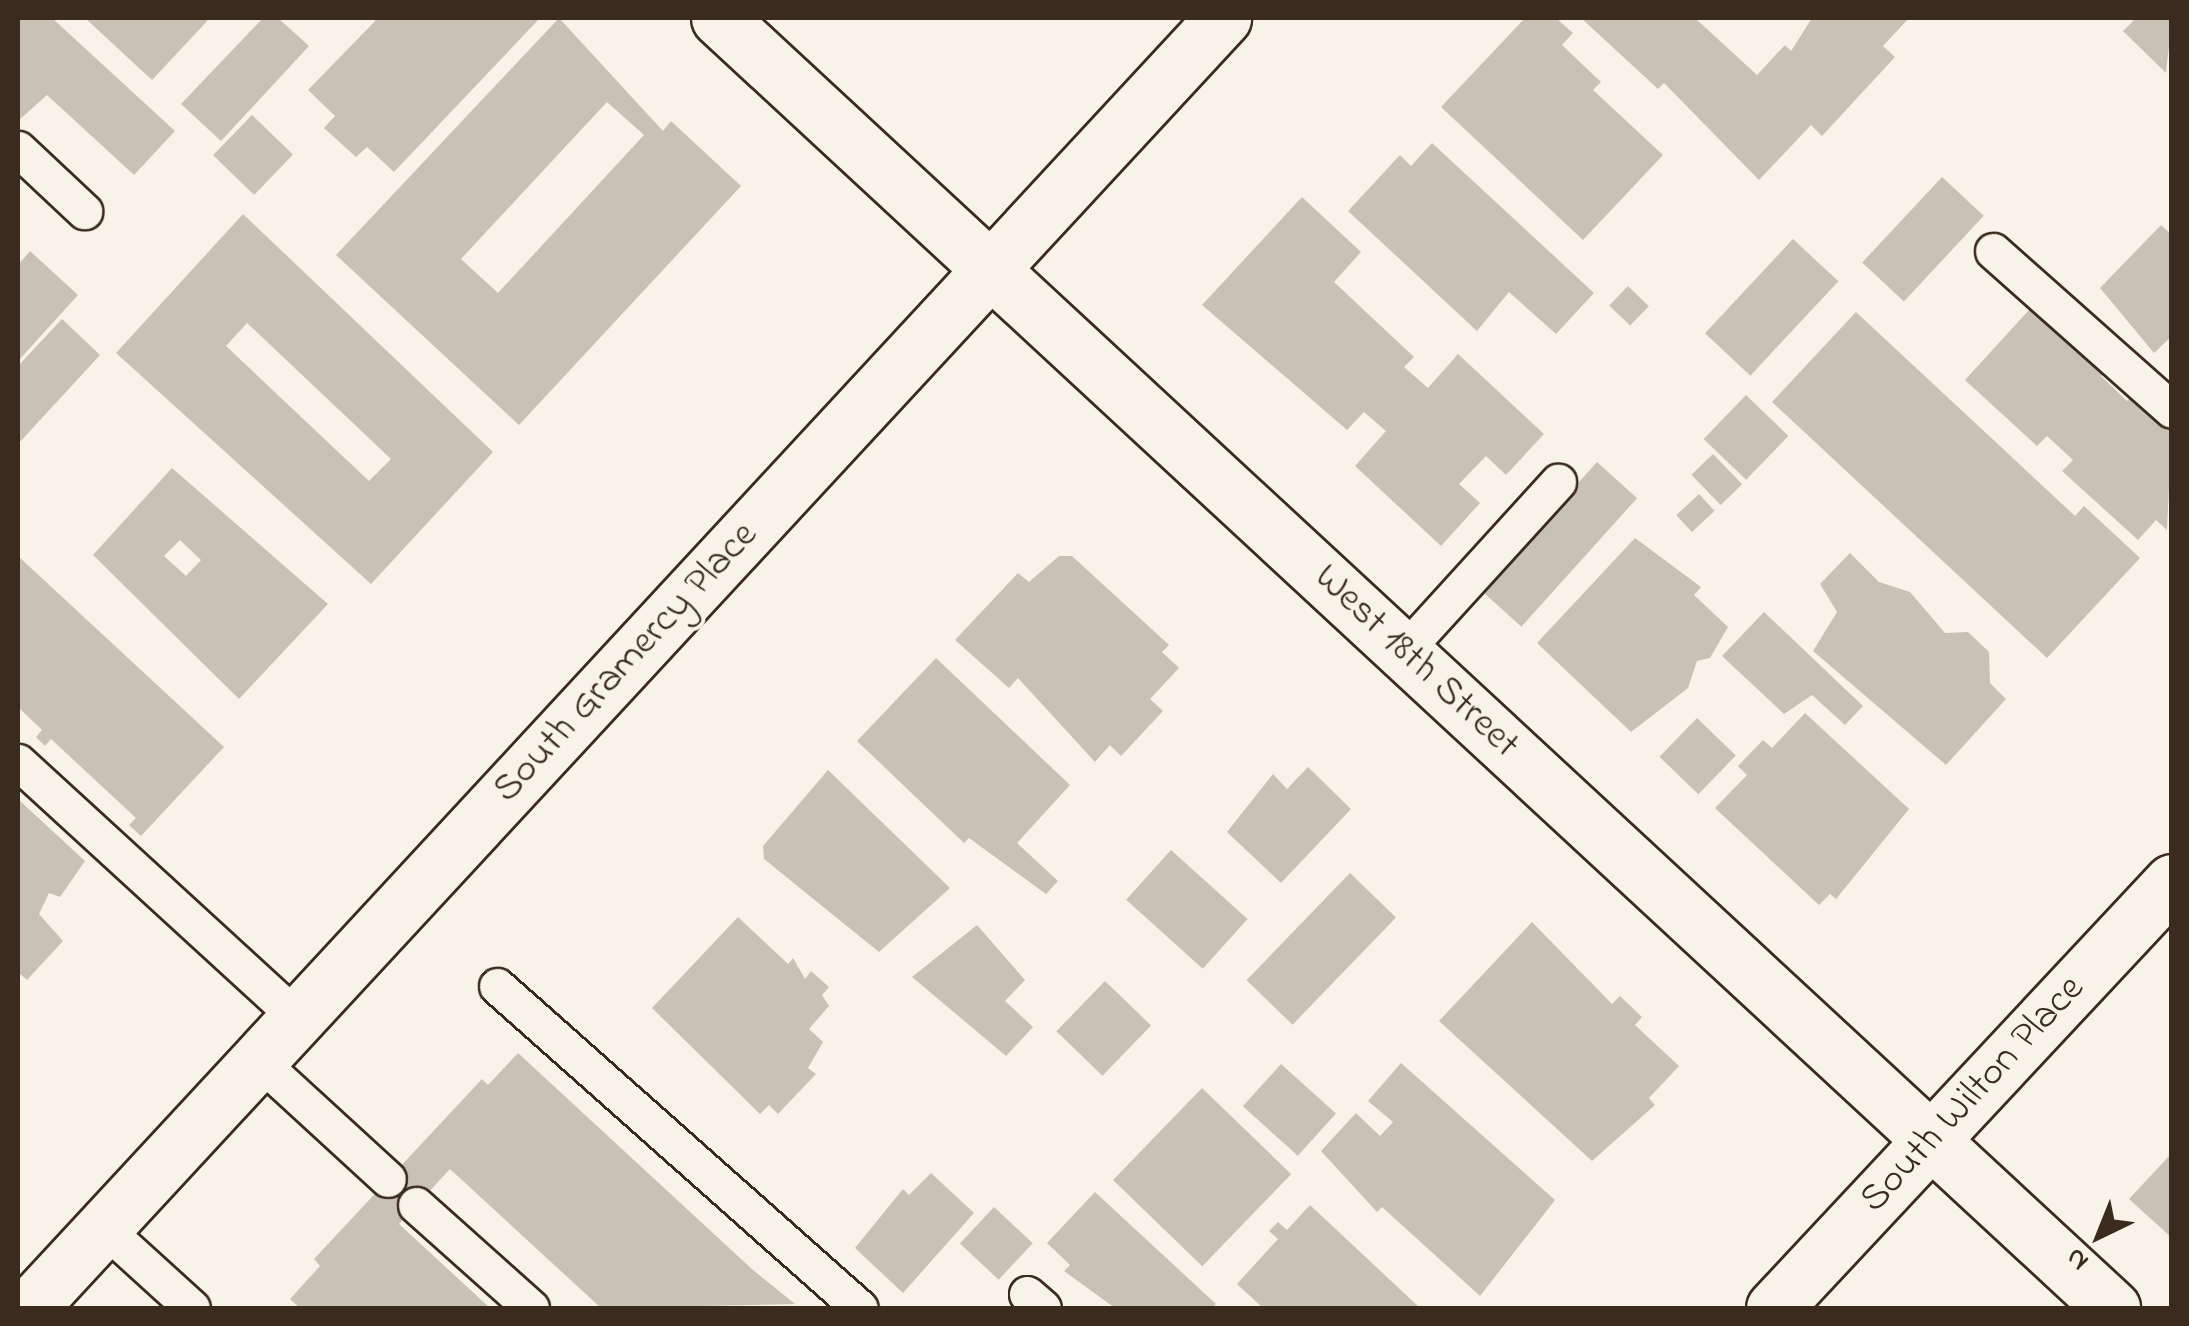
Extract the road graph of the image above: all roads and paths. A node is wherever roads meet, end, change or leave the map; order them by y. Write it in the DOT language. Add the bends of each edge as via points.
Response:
graph roads {
  1 [pos="719,18"];
  2 [pos="1223,18"];
  3 [pos="18,149"];
  4 [pos="84,210"];
  5 [pos="1993,251"];
  6 [pos="989,271"];
  7 [pos="2172,410"];
  8 [pos="1558,482"];
  9 [pos="1404,651"];
  10 [pos="18,762"];
  11 [pos="2172,882"];
  12 [pos="496,986"];
  13 [pos="298,1018"];
  14 [pos="258,1060"];
  15 [pos="1931,1140"];
  16 [pos="388,1179"];
  17 [pos="416,1205"];
  18 [pos="103,1227"];
  19 [pos="28,1308"];
  20 [pos="192,1308"];
  21 [pos="530,1308"];
  22 [pos="860,1308"];
  23 [pos="1774,1308"];
  24 [pos="2112,1308"];
  1 -- 6 [label="street, West 18th Street"];
  2 -- 6 [label="street, South Gramercy Place"];
  3 -- 4 [label="lane"];
  5 -- 7 [label="lane"];
  6 -- 9 [label="street, West 18th Street"];
  6 -- 13 [label="street, South Gramercy Place"];
  8 -- 9 [label="lane"];
  9 -- 15 [label="street, West 18th Street"];
  10 -- 13 [label="lane"];
  11 -- 15 [label="street, South Wilton Place"];
  12 -- 22 [label="lane"];
  13 -- 14 [label="street, South Gramercy Place"];
  14 -- 16 [label="lane"];
  14 -- 18 [label="street, South Gramercy Place"];
  15 -- 23 [label="street, South Wilton Place"];
  15 -- 24 [label="street, West 18th Street"];
  17 -- 21 [label="lane"];
  18 -- 19 [label="street, South Gramercy Place"];
  18 -- 20 [label="lane"];
}
